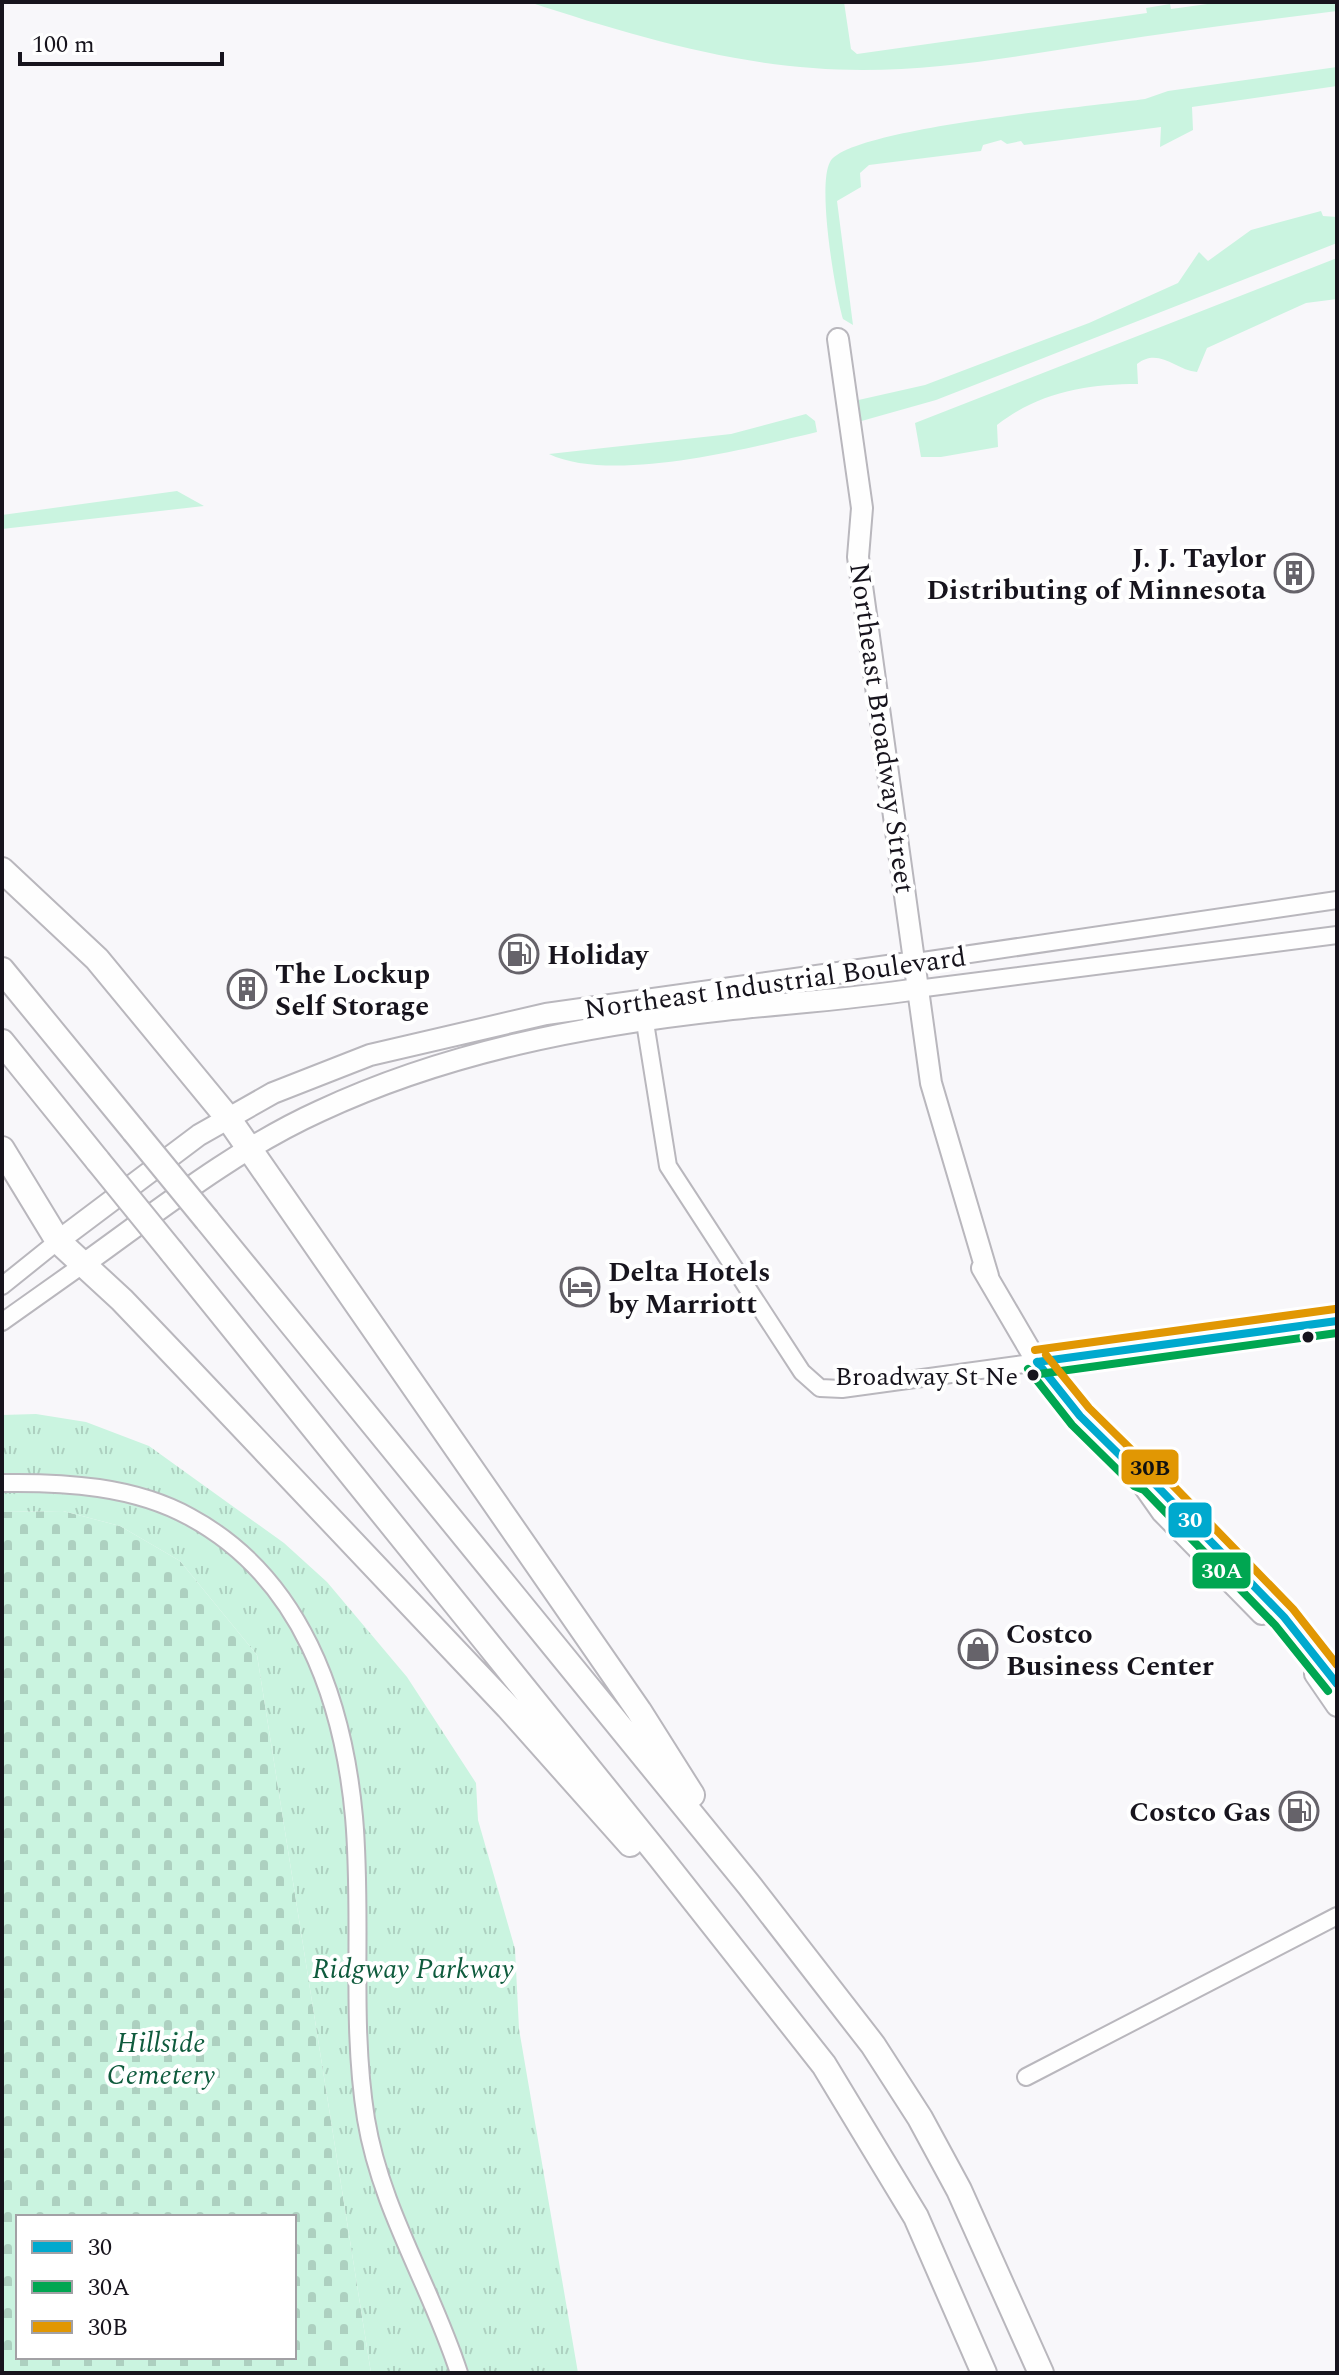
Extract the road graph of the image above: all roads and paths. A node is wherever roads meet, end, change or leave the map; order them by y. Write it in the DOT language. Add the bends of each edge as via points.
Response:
graph roads {
  1 [pos="839,345"];
  2 [pos="2,870"];
  3 [pos="1337,900"];
  4 [pos="1337,935"];
  5 [pos="916,962"];
  6 [pos="2,970"];
  7 [pos="917,989"];
  8 [pos="641,1000"];
  9 [pos="645,1022"];
  10 [pos="2,1042"];
  11 [pos="228,1118"];
  12 [pos="2,1149"];
  13 [pos="250,1150"];
  14 [pos="58,1241"];
  15 [pos="81,1266"];
  16 [pos="2,1286"];
  17 [pos="1337,1321"];
  18 [pos="2,1322"];
  19 [pos="1037,1362"];
  20 [pos="1142,1477"];
  21 [pos="2,1483"];
  22 [pos="1337,1684"];
  23 [pos="1337,1706"];
  24 [pos="749,1885"];
  25 [pos="1337,1916"];
  26 [pos="824,2065"];
  27 [pos="1026,2077"];
  28 [pos="459,2373"];
  29 [pos="984,2373"];
  30 [pos="1041,2373"];
  1 -- 5 [label="main road, Northeast Broadway Street" via="862,508 858,557"];
  2 -- 11 [label="highway" via="97,959"];
  3 -- 5 [label="street, Northeast Industrial Boulevard"];
  4 -- 7 [label="street, Northeast Industrial Boulevard"];
  5 -- 7 [label="main road, Northeast Broadway Street"];
  5 -- 8 [label="main road, Northeast Industrial Boulevard"];
  6 -- 24 [label="highway, bridge"];
  7 -- 9 [label="main road, Northeast Industrial Boulevard"];
  7 -- 19 [label="main road, Northeast Broadway Street" via="935,1106 988,1276"];
  8 -- 9 [label="street"];
  8 -- 11 [label="main road, Northeast Industrial Boulevard" via="511,1020 370,1055 273,1093"];
  9 -- 13 [label="main road, Northeast Industrial Boulevard" via="527,1042 423,1070 317,1112"];
  9 -- 19 [label="street" via="668,1166 811,1382 842,1389"];
  10 -- 26 [label="highway, bridge"];
  11 -- 13 [label="highway"];
  11 -- 14 [label="main road, Northeast Industrial Boulevard" via="173,1152"];
  12 -- 14 [label="highway"];
  13 -- 15 [label="main road, Northeast Industrial Boulevard"];
  13 -- 24 [label="highway" via="639,1711"];
  14 -- 15 [label="highway"];
  14 -- 16 [label="street"];
  15 -- 18 [label="street"];
  15 -- 26 [label="highway" via="133,1311 508,1707"];
  17 -- 19 [label="street"];
  19 -- 20 [label="main road, Northeast Broadway Street" via="1091,1429"];
  20 -- 22 [label="main road, Northeast Broadway Street" via="1159,1488 1284,1617"];
  20 -- 23 [label="main road, Northeast Broadway Street" via="1143,1487 1162,1512 1275,1627"];
  21 -- 28 [label="street" via="109,1490 190,1517 270,1581 317,1656 338,1718 354,1818 365,2117 388,2205"];
  24 -- 30 [label="highway" via="873,2045 920,2118 959,2190"];
  25 -- 27 [label="street"];
  26 -- 29 [label="highway" via="916,2217"];
}
